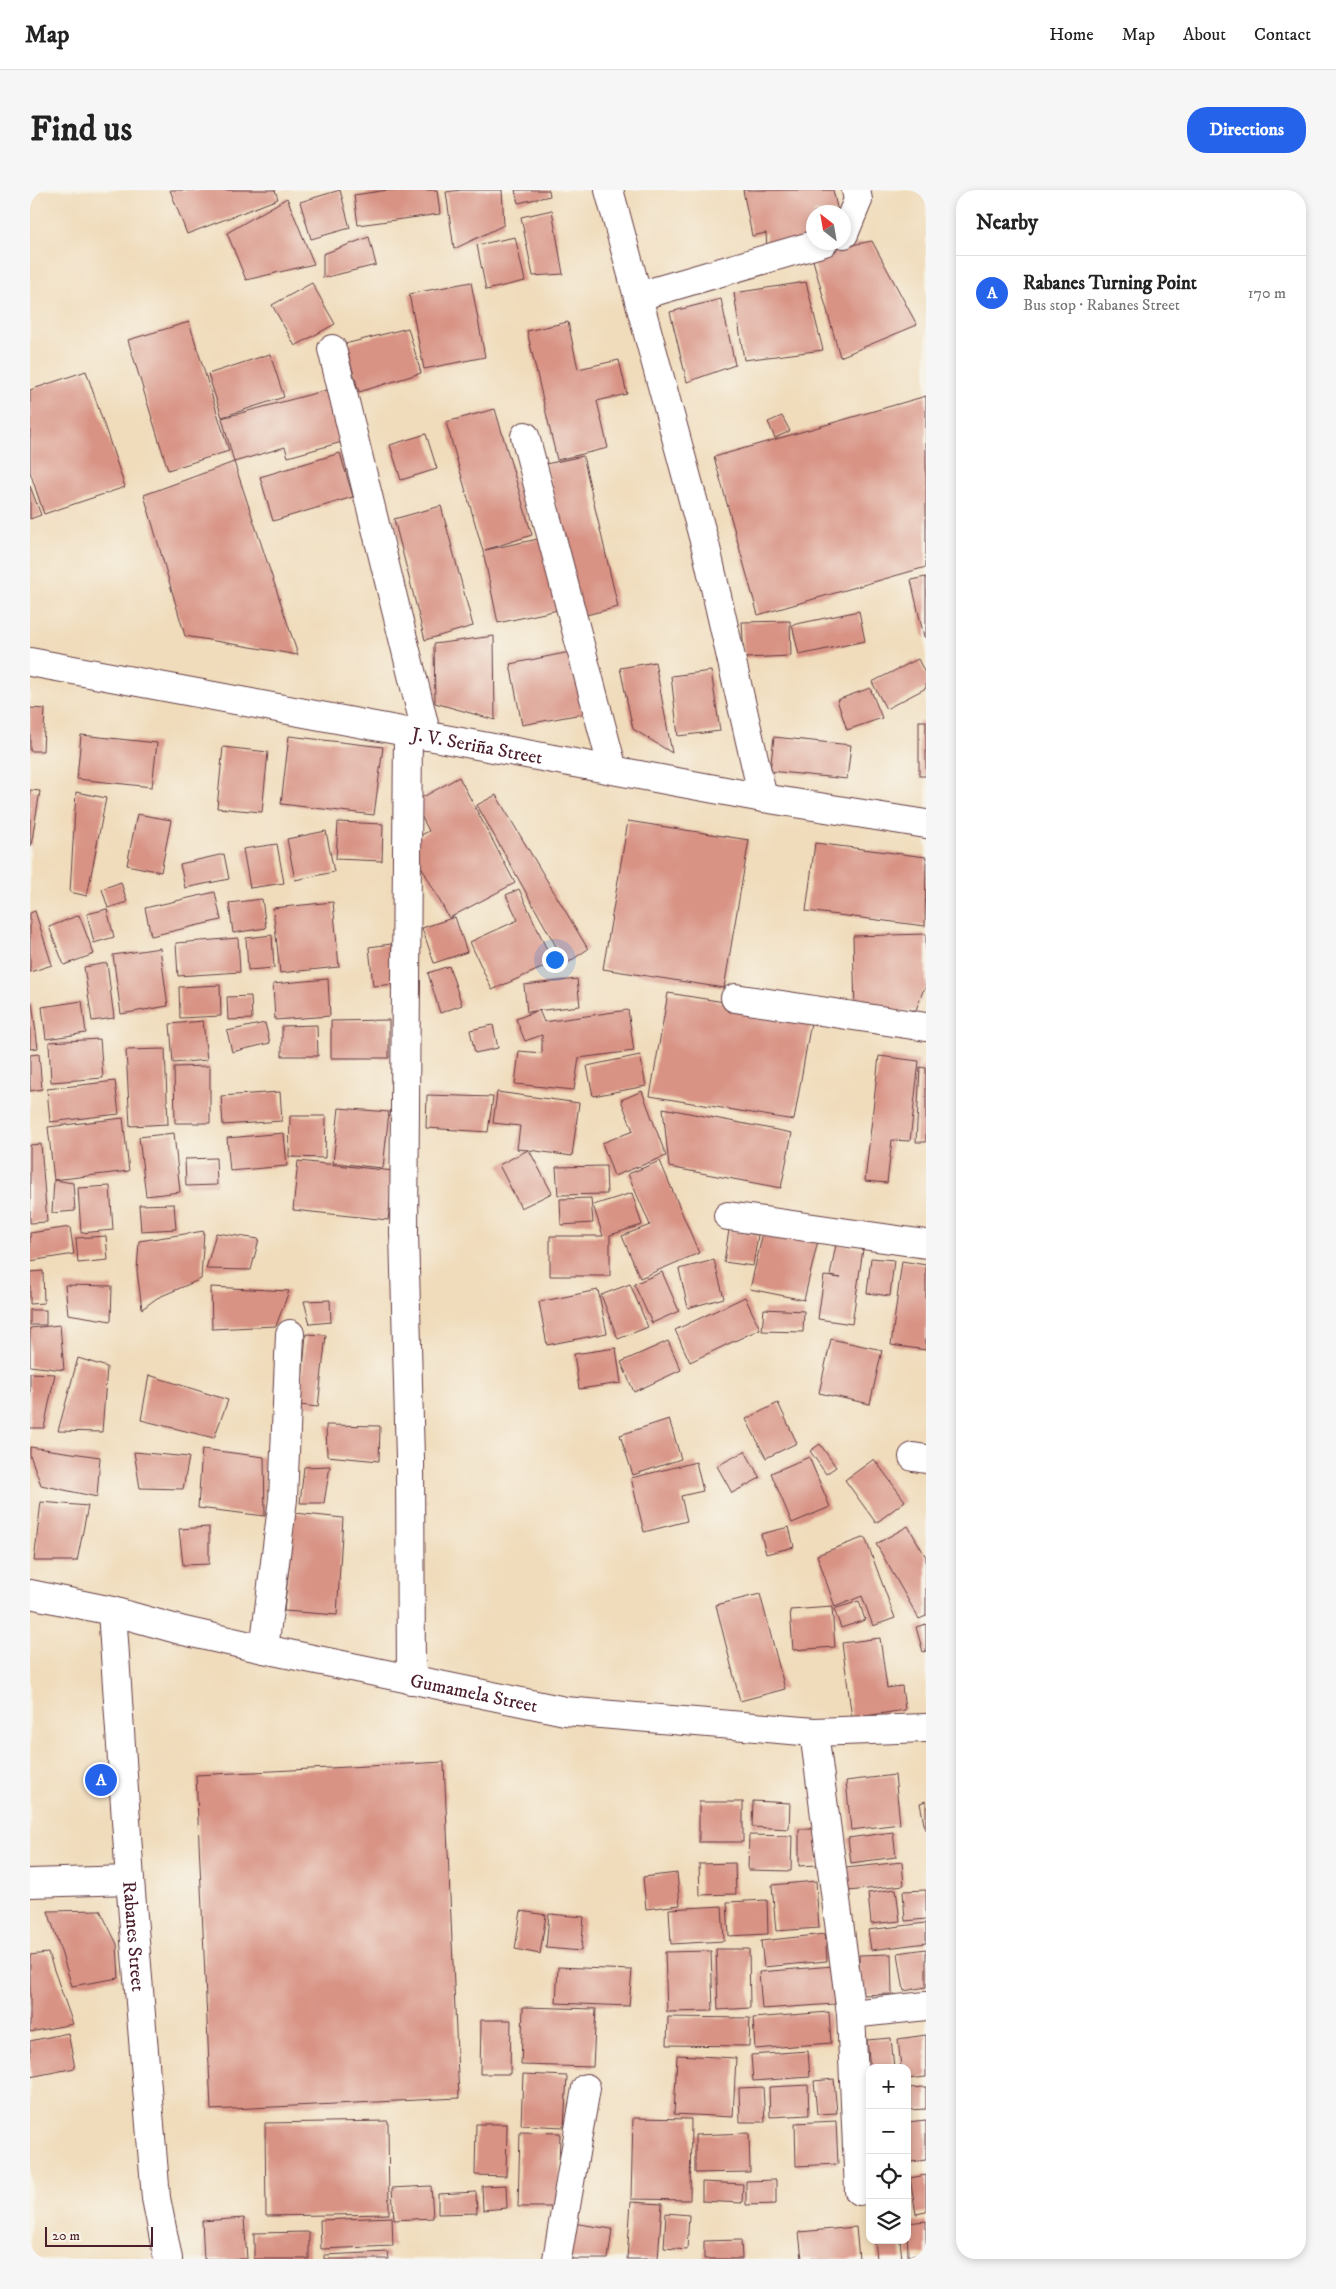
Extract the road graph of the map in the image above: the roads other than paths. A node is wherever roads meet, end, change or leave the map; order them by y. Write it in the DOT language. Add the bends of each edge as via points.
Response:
graph roads {
  1 [pos="610,190"];
  2 [pos="856,190"];
  3 [pos="851,217"];
  4 [pos="806,247"];
  5 [pos="639,296"];
  6 [pos="332,349"];
  7 [pos="525,436"];
  8 [pos="30,662"];
  9 [pos="417,734"];
  10 [pos="613,770"];
  11 [pos="763,798"];
  12 [pos="926,824"];
  13 [pos="735,998"];
  14 [pos="926,1027"];
  15 [pos="728,1216"];
  16 [pos="926,1244"];
  17 [pos="290,1334"];
  18 [pos="30,1594"];
  19 [pos="112,1612"];
  20 [pos="264,1649"];
  21 [pos="411,1680"];
  22 [pos="926,1728"];
  23 [pos="814,1732"];
  24 [pos="130,1880"];
  25 [pos="30,1883"];
  26 [pos="926,2006"];
  27 [pos="851,2014"];
  28 [pos="586,2088"];
  29 [pos="859,2191"];
  30 [pos="168,2259"];
  31 [pos="557,2259"];
  1 -- 5 [label="street"];
  2 -- 3 [label="street" via="858,200"];
  4 -- 5 [label="street"];
  5 -- 11 [label="street" via="706,548"];
  6 -- 9 [label="street"];
  7 -- 10 [label="street"];
  8 -- 9 [label="street, J. V. Seriña Street"];
  9 -- 10 [label="street, J. V. Seriña Street"];
  9 -- 21 [label="street" via="404,1232"];
  10 -- 11 [label="street, J. V. Seriña Street"];
  11 -- 12 [label="street, J. V. Seriña Street"];
  13 -- 14 [label="street"];
  15 -- 16 [label="street"];
  17 -- 20 [label="street" via="283,1499"];
  18 -- 19 [label="street, Gumamela Street"];
  19 -- 20 [label="street, Gumamela Street"];
  19 -- 24 [label="street, Rabanes Street"];
  20 -- 21 [label="street, Gumamela Street"];
  21 -- 23 [label="street, Gumamela Street" via="565,1711"];
  22 -- 23 [label="street, Gumamela Street"];
  23 -- 27 [label="street"];
  24 -- 25 [label="street"];
  24 -- 30 [label="street, Rabanes Street" via="156,2198"];
  26 -- 27 [label="street"];
  27 -- 29 [label="street"];
  28 -- 31 [label="street"];
}
